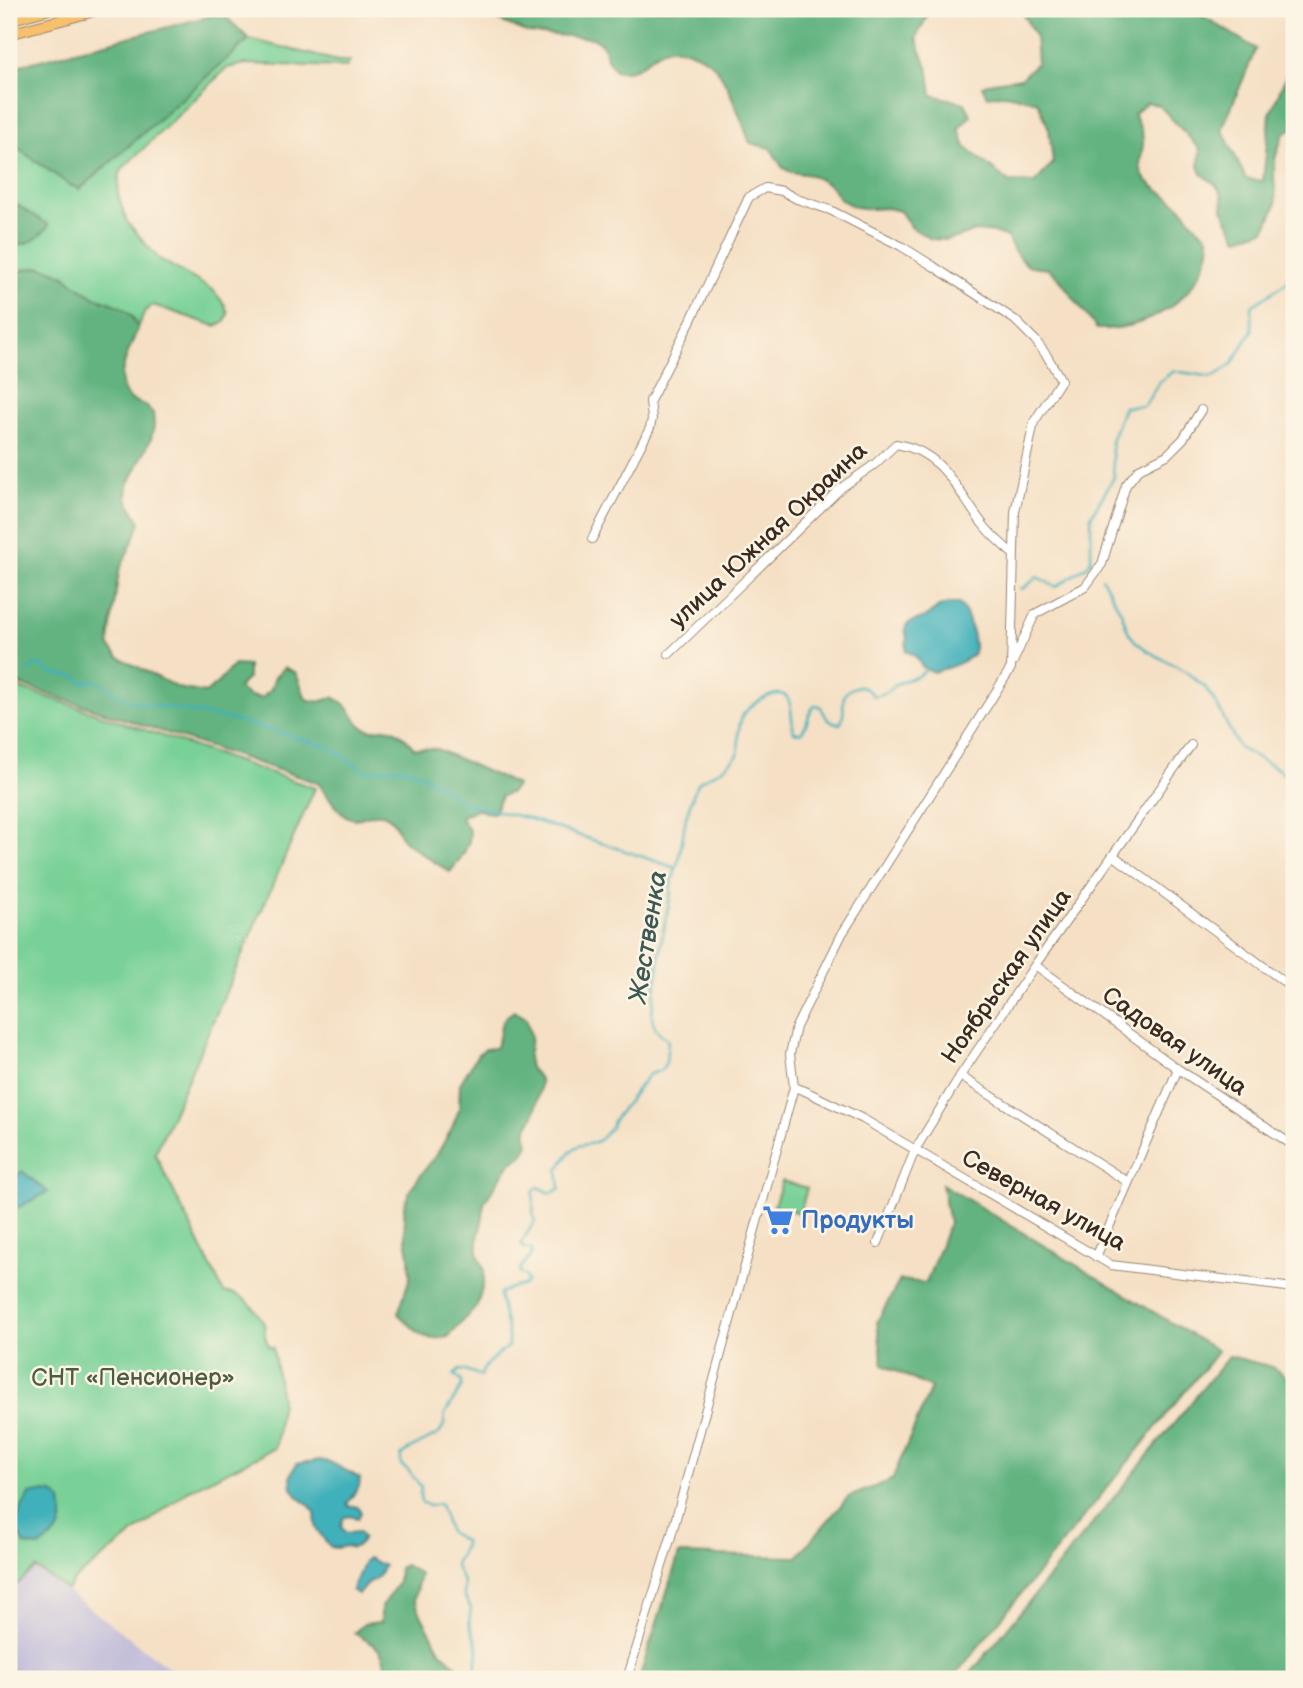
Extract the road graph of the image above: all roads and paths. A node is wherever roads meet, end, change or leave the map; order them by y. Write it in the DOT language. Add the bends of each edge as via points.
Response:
graph roads {
  1 [pos="49,9"];
  2 [pos="102,9"];
  3 [pos="9,20"];
  4 [pos="9,34"];
  5 [pos="1201,410"];
  6 [pos="592,539"];
  7 [pos="1013,554"];
  8 [pos="669,654"];
  9 [pos="1011,668"];
  10 [pos="1191,746"];
  11 [pos="1114,856"];
  12 [pos="1035,964"];
  13 [pos="1294,989"];
  14 [pos="1178,1069"];
  15 [pos="960,1076"];
  16 [pos="793,1087"];
  17 [pos="1294,1146"];
  18 [pos="915,1150"];
  19 [pos="1128,1182"];
  20 [pos="878,1243"];
  21 [pos="1096,1257"];
  22 [pos="1294,1288"];
  23 [pos="627,1679"];
  1 -- 3 [label="main road"];
  2 -- 4 [label="main road"];
  5 -- 9 [label="street" via="1167,455 1139,468 1126,485 1102,564 1085,587 1035,614"];
  6 -- 7 [label="street" via="650,428 649,401 749,197 765,188 830,210 901,246 1015,320 1047,356 1061,380 1034,422 1015,512"];
  7 -- 8 [label="street, улица Южная Окраина" via="926,453 896,443 841,488"];
  7 -- 9 [label="street"];
  9 -- 16 [label="street" via="842,934 796,1027 790,1054"];
  10 -- 11 [label="street, Ноябрьская улица"];
  11 -- 12 [label="street, Ноябрьская улица"];
  11 -- 13 [label="street"];
  12 -- 14 [label="street, Садовая улица"];
  12 -- 15 [label="street, Ноябрьская улица"];
  14 -- 17 [label="street, Садовая улица"];
  14 -- 19 [label="street"];
  15 -- 18 [label="street, Ноябрьская улица"];
  15 -- 19 [label="street"];
  16 -- 18 [label="street, Северная улица" via="863,1119"];
  16 -- 23 [label="street" via="670,1540"];
  18 -- 20 [label="street, Ноябрьская улица"];
  18 -- 21 [label="street, Северная улица"];
  19 -- 21 [label="street"];
  21 -- 22 [label="street, Северная улица" via="1111,1265"];
}
